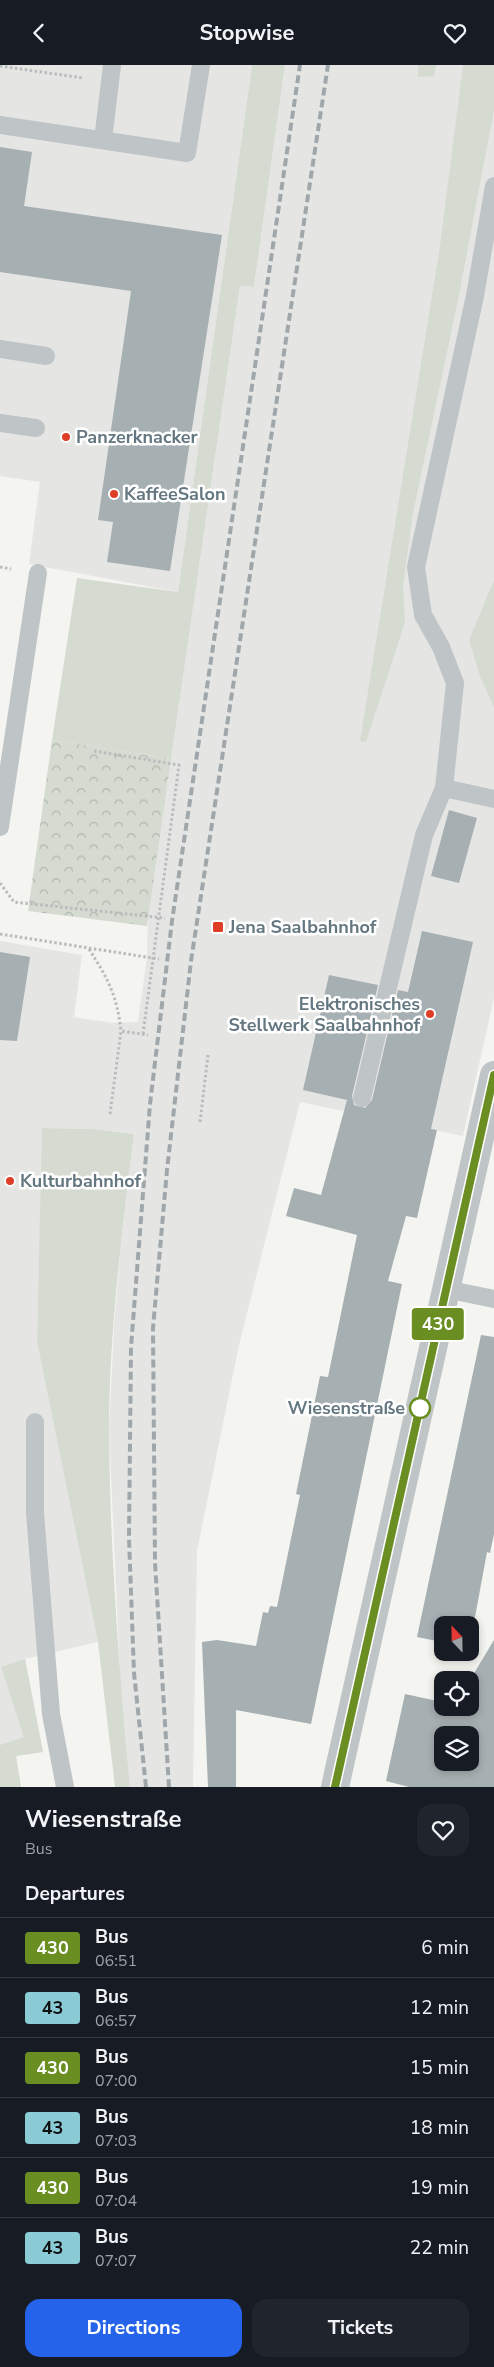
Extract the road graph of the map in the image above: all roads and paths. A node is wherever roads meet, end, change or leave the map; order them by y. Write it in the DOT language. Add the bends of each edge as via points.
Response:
graph roads {
  1 [pos="112,65"];
  2 [pos="201,65"];
  3 [pos="0,66"];
  4 [pos="110,83"];
  5 [pos="0,125"];
  6 [pos="103,140"];
  7 [pos="494,186"];
  8 [pos="0,349"];
  9 [pos="46,356"];
  10 [pos="0,423"];
  11 [pos="36,428"];
  12 [pos="38,573"];
  13 [pos="94,751"];
  14 [pos="444,788"];
  15 [pos="494,799"];
  16 [pos="0,827"];
  17 [pos="0,883"];
  18 [pos="159,917"];
  19 [pos="166,918"];
  20 [pos="0,934"];
  21 [pos="88,948"];
  22 [pos="154,958"];
  23 [pos="159,959"];
  24 [pos="121,1031"];
  25 [pos="143,1034"];
  26 [pos="148,1035"];
  27 [pos="208,1055"];
  28 [pos="494,1075"];
  29 [pos="362,1097"];
  30 [pos="110,1114"];
  31 [pos="200,1122"];
  32 [pos="445,1289"];
  33 [pos="494,1299"];
  34 [pos="35,1421"];
  35 [pos="65,1787"];
  36 [pos="335,1787"];
  1 -- 4 [label="lane"];
  2 -- 6 [label="lane" via="188,153"];
  3 -- 4 [label="path"];
  4 -- 6 [label="lane"];
  5 -- 6 [label="lane"];
  7 -- 14 [label="lane" via="474,297 416,567 423,615 441,647 455,683"];
  8 -- 9 [label="lane"];
  10 -- 11 [label="lane"];
  12 -- 16 [label="lane"];
  13 -- 18 [label="path" via="179,765"];
  14 -- 15 [label="lane"];
  14 -- 29 [label="lane" via="424,835"];
  17 -- 18 [label="path" via="14,902"];
  18 -- 19 [label="path"];
  18 -- 22 [label="path"];
  20 -- 21 [label="path"];
  21 -- 22 [label="path"];
  21 -- 24 [label="path" via="104,972 118,1004"];
  22 -- 23 [label="path"];
  22 -- 25 [label="path"];
  24 -- 25 [label="path"];
  24 -- 30 [label="path"];
  25 -- 26 [label="path"];
  27 -- 31 [label="path"];
  28 -- 32 [label="street"];
  32 -- 33 [label="lane"];
  32 -- 36 [label="street"];
  34 -- 35 [label="lane" via="35,1513 51,1714"];
}
